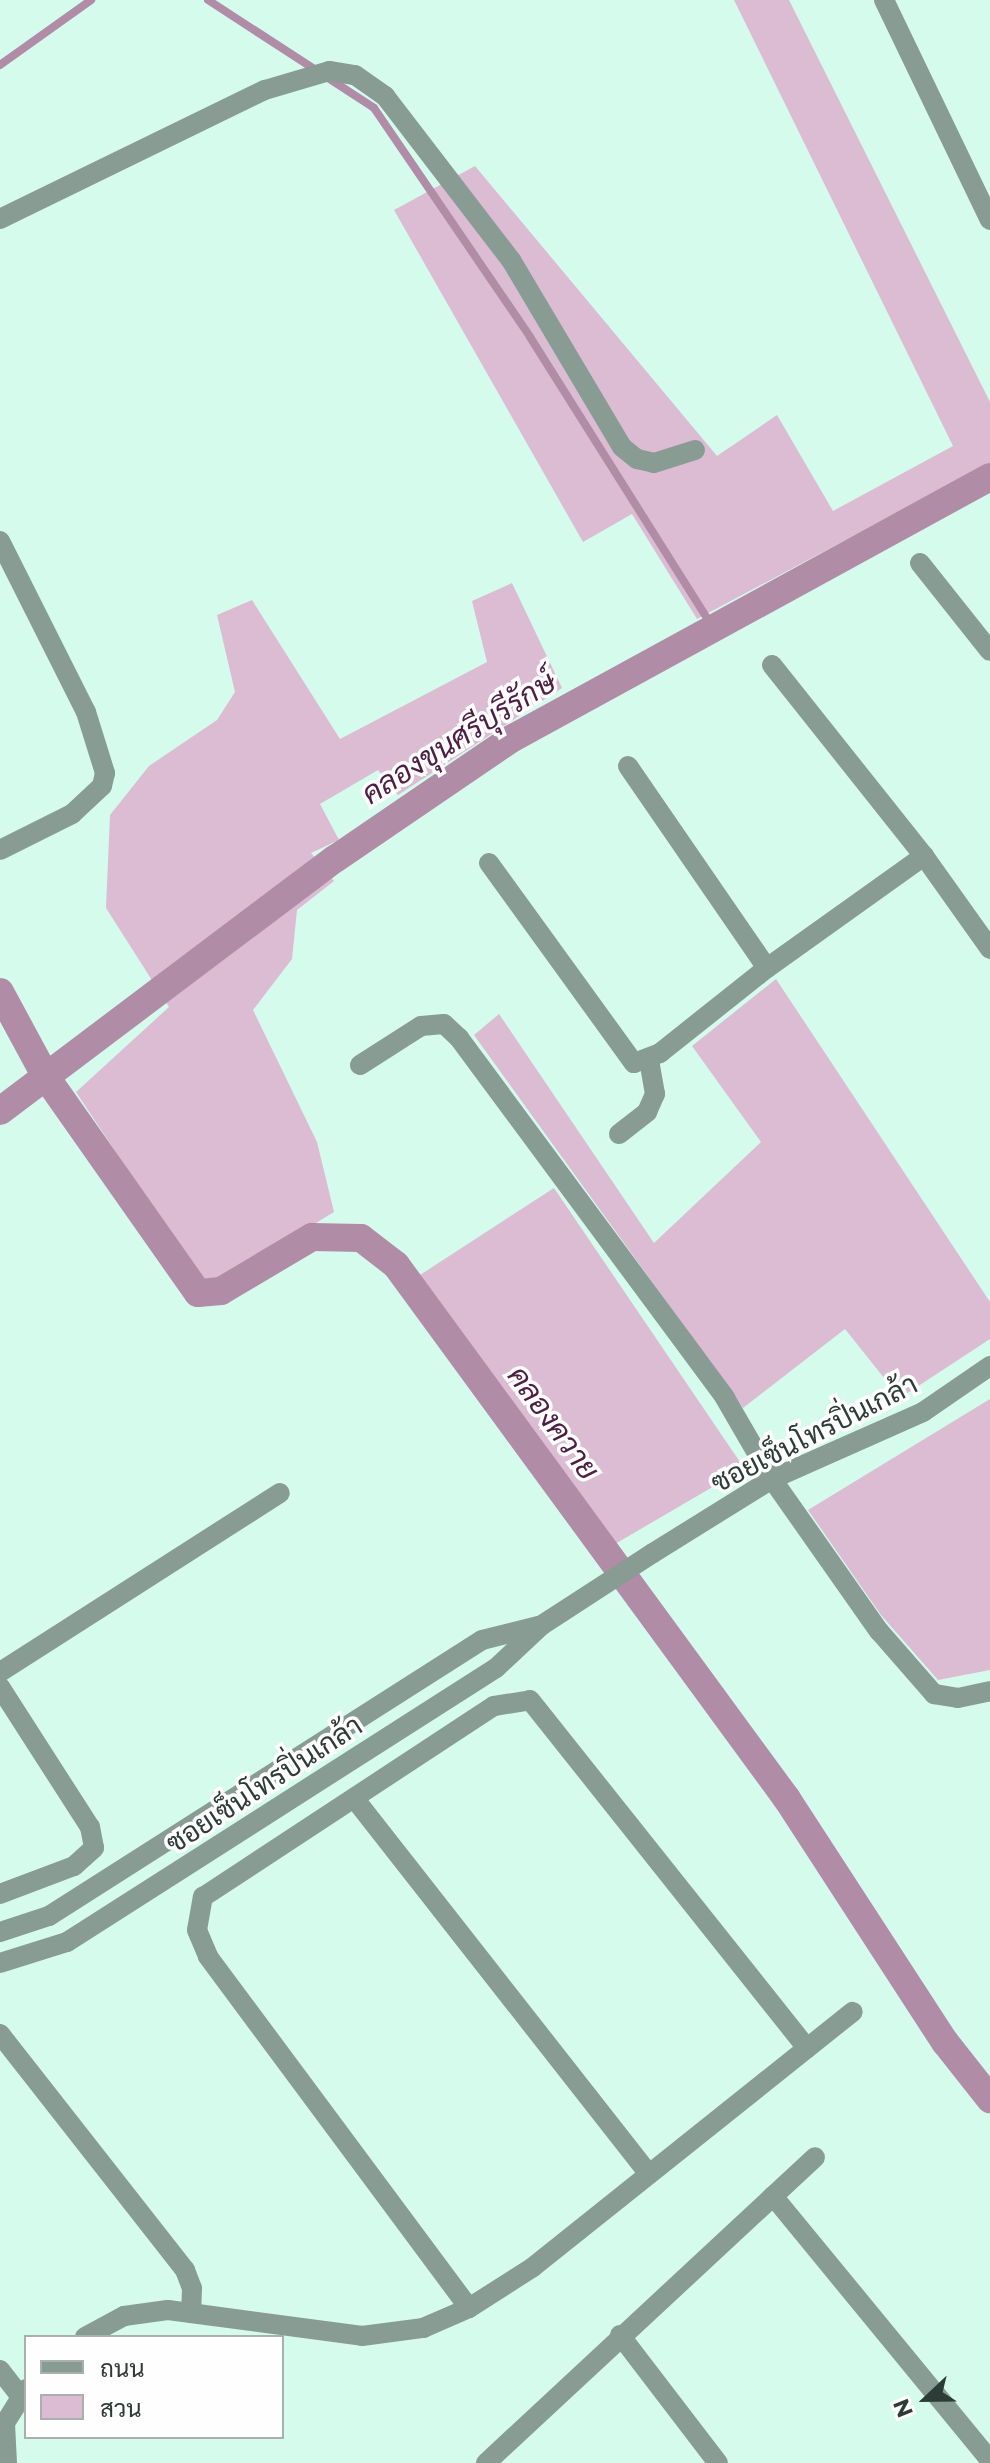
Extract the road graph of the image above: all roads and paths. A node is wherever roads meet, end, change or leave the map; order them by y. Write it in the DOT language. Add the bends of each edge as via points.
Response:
graph roads {
  1 [pos="884,0"];
  2 [pos="0,219"];
  3 [pos="990,220"];
  4 [pos="695,450"];
  5 [pos="0,541"];
  6 [pos="920,563"];
  7 [pos="990,651"];
  8 [pos="772,665"];
  9 [pos="628,766"];
  10 [pos="0,850"];
  11 [pos="924,856"];
  12 [pos="489,863"];
  13 [pos="990,949"];
  14 [pos="767,968"];
  15 [pos="649,1061"];
  16 [pos="360,1065"];
  17 [pos="619,1134"];
  18 [pos="990,1366"];
  19 [pos="772,1479"];
  20 [pos="280,1493"];
  21 [pos="542,1625"];
  22 [pos="0,1672"];
  23 [pos="0,1687"];
  24 [pos="990,1691"];
  25 [pos="354,1798"];
  26 [pos="0,1894"];
  27 [pos="0,1932"];
  28 [pos="0,1963"];
  29 [pos="853,2012"];
  30 [pos="0,2034"];
  31 [pos="807,2048"];
  32 [pos="815,2157"];
  33 [pos="649,2174"];
  34 [pos="773,2196"];
  35 [pos="469,2308"];
  36 [pos="191,2313"];
  37 [pos="89,2335"];
  38 [pos="620,2335"];
  39 [pos="0,2370"];
  40 [pos="24,2393"];
  41 [pos="3,2422"];
  42 [pos="990,2460"];
  43 [pos="7,2463"];
  44 [pos="486,2463"];
  45 [pos="718,2463"];
  1 -- 3 [label="street"];
  2 -- 4 [label="street" via="265,90 329,71 355,75 385,96 511,260 622,447 637,459 654,463"];
  5 -- 10 [label="street" via="86,712 105,773 102,786 72,814"];
  6 -- 7 [label="street"];
  8 -- 11 [label="street"];
  9 -- 14 [label="street"];
  11 -- 13 [label="street"];
  11 -- 14 [label="street"];
  12 -- 15 [label="street" via="618,1045 634,1063"];
  14 -- 15 [label="street"];
  15 -- 17 [label="street" via="655,1094 647,1112"];
  16 -- 19 [label="street" via="421,1026 444,1024 459,1038 725,1398"];
  18 -- 19 [label="street, ซอยเซ็นโทรปิ่นเกล้า" via="923,1412"];
  19 -- 21 [label="street, ซอยเซ็นโทรปิ่นเกล้า"];
  19 -- 24 [label="street" via="879,1631 934,1694 958,1698"];
  20 -- 22 [label="street"];
  21 -- 27 [label="street, ซอยเซ็นโทรปิ่นเกล้า" via="482,1640 49,1916"];
  21 -- 28 [label="street, ซอยเซ็นโทรปิ่นเกล้า" via="496,1668 157,1886 67,1942"];
  23 -- 26 [label="street" via="90,1827 94,1848 74,1866"];
  25 -- 31 [label="street" via="494,1706 530,1700"];
  25 -- 33 [label="street"];
  25 -- 35 [label="street" via="203,1897 197,1930 208,1956"];
  29 -- 31 [label="street"];
  30 -- 36 [label="street" via="185,2270 192,2288"];
  31 -- 33 [label="street"];
  32 -- 34 [label="street"];
  33 -- 35 [label="street" via="533,2267"];
  34 -- 38 [label="street"];
  34 -- 42 [label="street"];
  35 -- 36 [label="street" via="423,2328 362,2336"];
  36 -- 37 [label="street" via="168,2310 124,2316"];
  38 -- 44 [label="street"];
  38 -- 45 [label="street"];
  39 -- 40 [label="street"];
  40 -- 41 [label="street"];
  41 -- 43 [label="street"];
}
